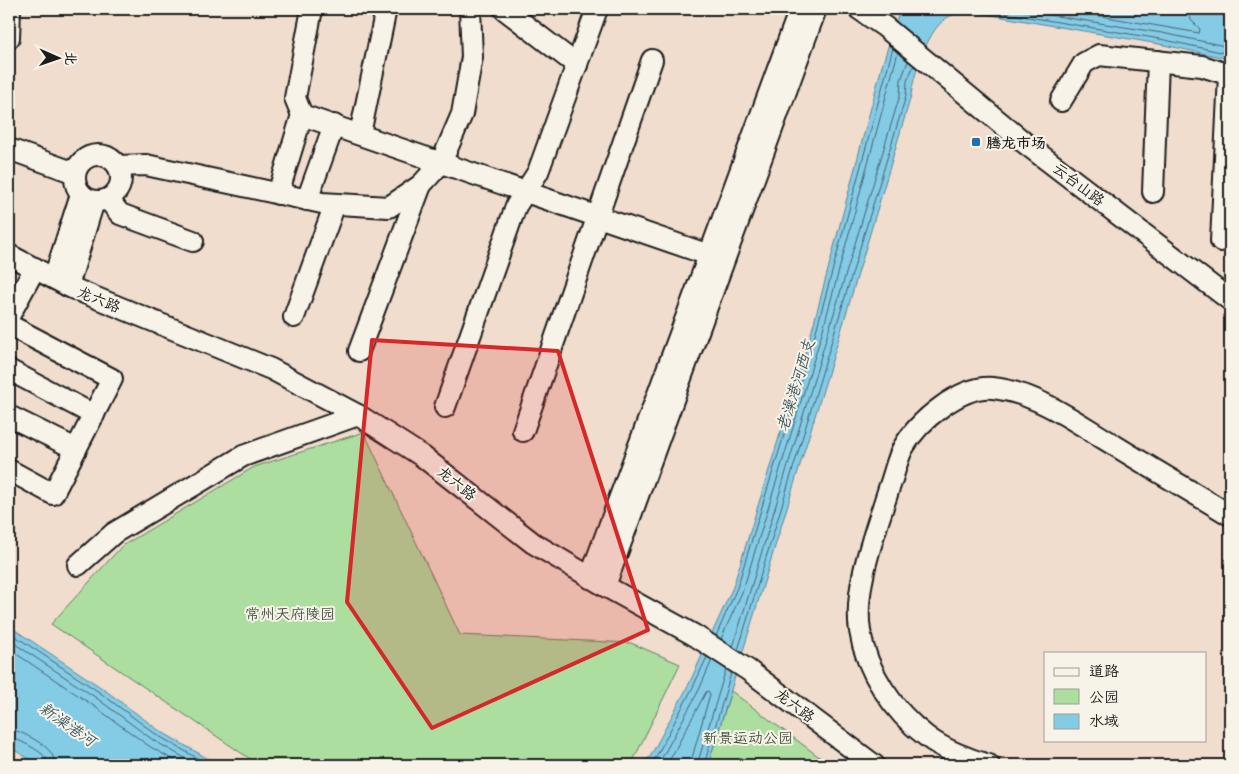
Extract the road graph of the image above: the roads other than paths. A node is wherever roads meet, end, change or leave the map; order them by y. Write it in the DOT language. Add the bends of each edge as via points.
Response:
graph roads {
  1 [pos="10,9"];
  2 [pos="312,9"];
  3 [pos="386,9"];
  4 [pos="470,9"];
  5 [pos="597,9"];
  6 [pos="800,9"];
  7 [pos="816,9"];
  8 [pos="859,9"];
  9 [pos="510,11"];
  10 [pos="9,38"];
  11 [pos="652,60"];
  12 [pos="1158,61"];
  13 [pos="577,66"];
  14 [pos="1230,75"];
  15 [pos="1061,101"];
  16 [pos="302,115"];
  17 [pos="334,125"];
  18 [pos="360,134"];
  19 [pos="9,149"];
  20 [pos="442,163"];
  21 [pos="118,166"];
  22 [pos="75,174"];
  23 [pos="421,185"];
  24 [pos="525,192"];
  25 [pos="1153,192"];
  26 [pos="278,194"];
  27 [pos="94,198"];
  28 [pos="307,200"];
  29 [pos="335,204"];
  30 [pos="597,216"];
  31 [pos="193,241"];
  32 [pos="1221,241"];
  33 [pos="9,255"];
  34 [pos="709,255"];
  35 [pos="35,268"];
  36 [pos="61,282"];
  37 [pos="1230,300"];
  38 [pos="9,316"];
  39 [pos="294,317"];
  40 [pos="9,325"];
  41 [pos="359,351"];
  42 [pos="9,370"];
  43 [pos="445,407"];
  44 [pos="94,415"];
  45 [pos="358,415"];
  46 [pos="9,416"];
  47 [pos="522,431"];
  48 [pos="76,449"];
  49 [pos="9,470"];
  50 [pos="1230,515"];
  51 [pos="78,565"];
  52 [pos="597,582"];
  53 [pos="874,765"];
  54 [pos="989,765"];
  1 -- 10 [label="street"];
  2 -- 16 [label="street" via="295,98"];
  3 -- 18 [label="street"];
  4 -- 20 [label="street" via="472,57 462,114"];
  5 -- 13 [label="street"];
  6 -- 34 [label="street"];
  7 -- 52 [label="street"];
  8 -- 37 [label="street, 云台山路" via="1026,144"];
  9 -- 13 [label="street"];
  11 -- 30 [label="street"];
  12 -- 14 [label="street" via="1202,66"];
  12 -- 15 [label="street" via="1099,55 1084,63"];
  12 -- 25 [label="street"];
  13 -- 24 [label="street" via="538,172"];
  14 -- 32 [label="street"];
  16 -- 17 [label="street"];
  16 -- 26 [label="street"];
  17 -- 18 [label="street"];
  17 -- 28 [label="street"];
  18 -- 20 [label="street"];
  19 -- 22 [label="street"];
  20 -- 23 [label="street"];
  20 -- 24 [label="street"];
  21 -- 22 [label="street" via="113,160 90,156 83,160"];
  21 -- 26 [label="street" via="146,165"];
  21 -- 27 [label="street" via="121,182 114,195"];
  22 -- 27 [label="street" via="77,188"];
  23 -- 29 [label="street" via="389,207"];
  23 -- 41 [label="street"];
  24 -- 30 [label="street"];
  24 -- 43 [label="street" via="516,206"];
  26 -- 28 [label="street"];
  27 -- 31 [label="street" via="120,214"];
  27 -- 36 [label="street"];
  28 -- 29 [label="street"];
  29 -- 39 [label="street"];
  30 -- 34 [label="street"];
  30 -- 47 [label="street"];
  33 -- 35 [label="street, 龙六路"];
  34 -- 52 [label="street"];
  35 -- 36 [label="street, 龙六路"];
  35 -- 38 [label="street"];
  36 -- 45 [label="street, 龙六路" via="270,369"];
  40 -- 44 [label="street" via="112,379"];
  42 -- 44 [label="street"];
  44 -- 48 [label="street"];
  45 -- 51 [label="street" via="243,456 114,533"];
  45 -- 52 [label="street, 龙六路" via="422,456 533,543"];
  46 -- 48 [label="street"];
  48 -- 49 [label="street" via="53,494"];
  50 -- 54 [label="street" via="1047,405 1012,391 990,388 967,392 920,425 903,448 869,549 859,600 859,630 866,658 881,689 905,716 927,737 969,759"];
  52 -- 53 [label="street, 龙六路" via="694,635 748,670"];
}
